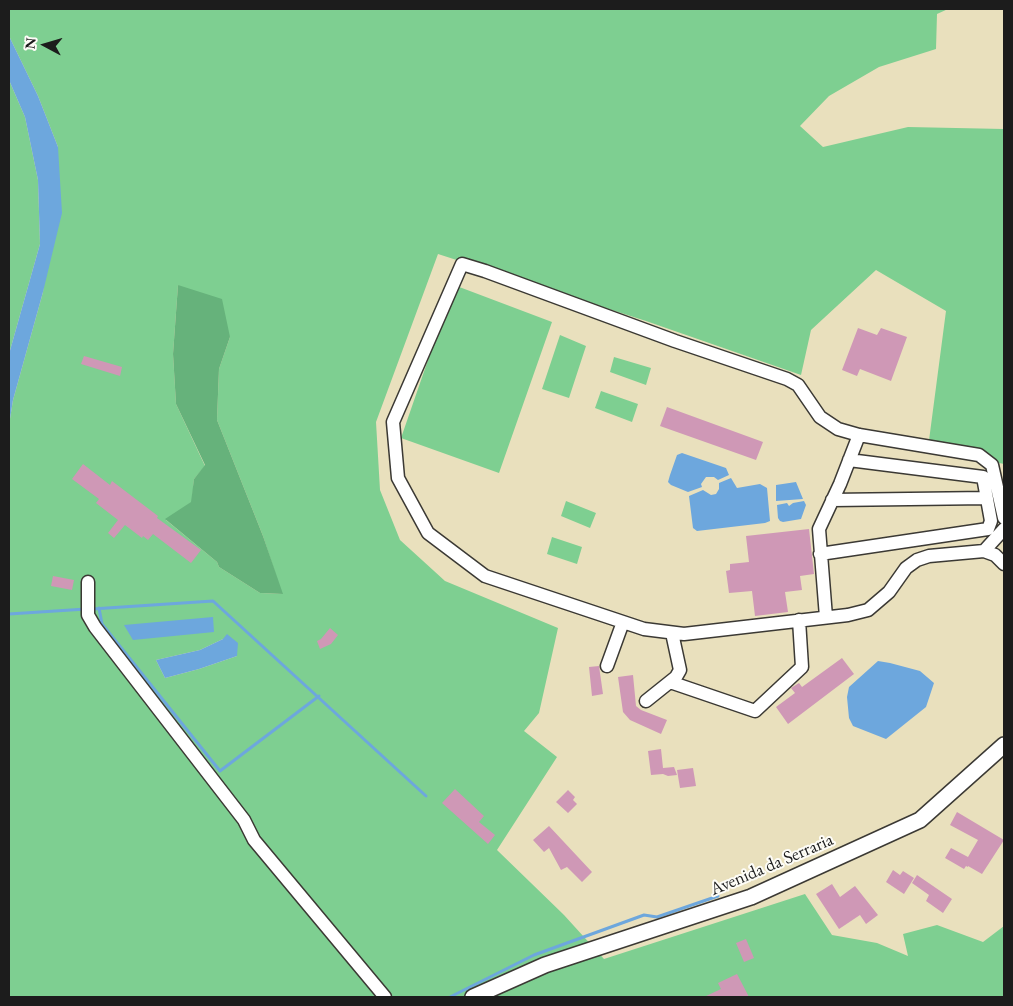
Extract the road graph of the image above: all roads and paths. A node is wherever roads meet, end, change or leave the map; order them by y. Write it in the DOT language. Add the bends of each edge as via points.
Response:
graph roads {
  1 [pos="859,435"];
  2 [pos="849,460"];
  3 [pos="987,498"];
  4 [pos="832,500"];
  5 [pos="1003,502"];
  6 [pos="1004,518"];
  7 [pos="1004,529"];
  8 [pos="984,551"];
  9 [pos="820,554"];
  10 [pos="1004,564"];
  11 [pos="88,582"];
  12 [pos="826,617"];
  13 [pos="799,620"];
  14 [pos="623,622"];
  15 [pos="672,633"];
  16 [pos="607,666"];
  17 [pos="670,682"];
  18 [pos="646,701"];
  19 [pos="1004,745"];
  20 [pos="385,997"];
  21 [pos="473,997"];
  1 -- 2 [label="street"];
  1 -- 5 [label="street" via="979,456 992,465"];
  1 -- 14 [label="street" via="838,429 820,417 798,385 787,379 462,264 393,422 398,478 428,533 485,576"];
  2 -- 3 [label="street" via="983,477"];
  2 -- 4 [label="street"];
  3 -- 4 [label="street"];
  3 -- 9 [label="street" via="991,521 988,529"];
  4 -- 9 [label="street" via="819,529"];
  5 -- 6 [label="street"];
  7 -- 8 [label="street"];
  8 -- 10 [label="street"];
  8 -- 12 [label="street" via="917,560 868,610"];
  9 -- 12 [label="street"];
  11 -- 20 [label="street" via="88,615 95,626 244,820 254,840"];
  12 -- 13 [label="street"];
  13 -- 15 [label="street"];
  13 -- 17 [label="street" via="802,667 755,711"];
  14 -- 15 [label="street"];
  14 -- 16 [label="street"];
  15 -- 17 [label="street" via="680,670"];
  17 -- 18 [label="street"];
  19 -- 21 [label="main road, Avenida da Serraria" via="920,820 751,898 545,965"];
}
